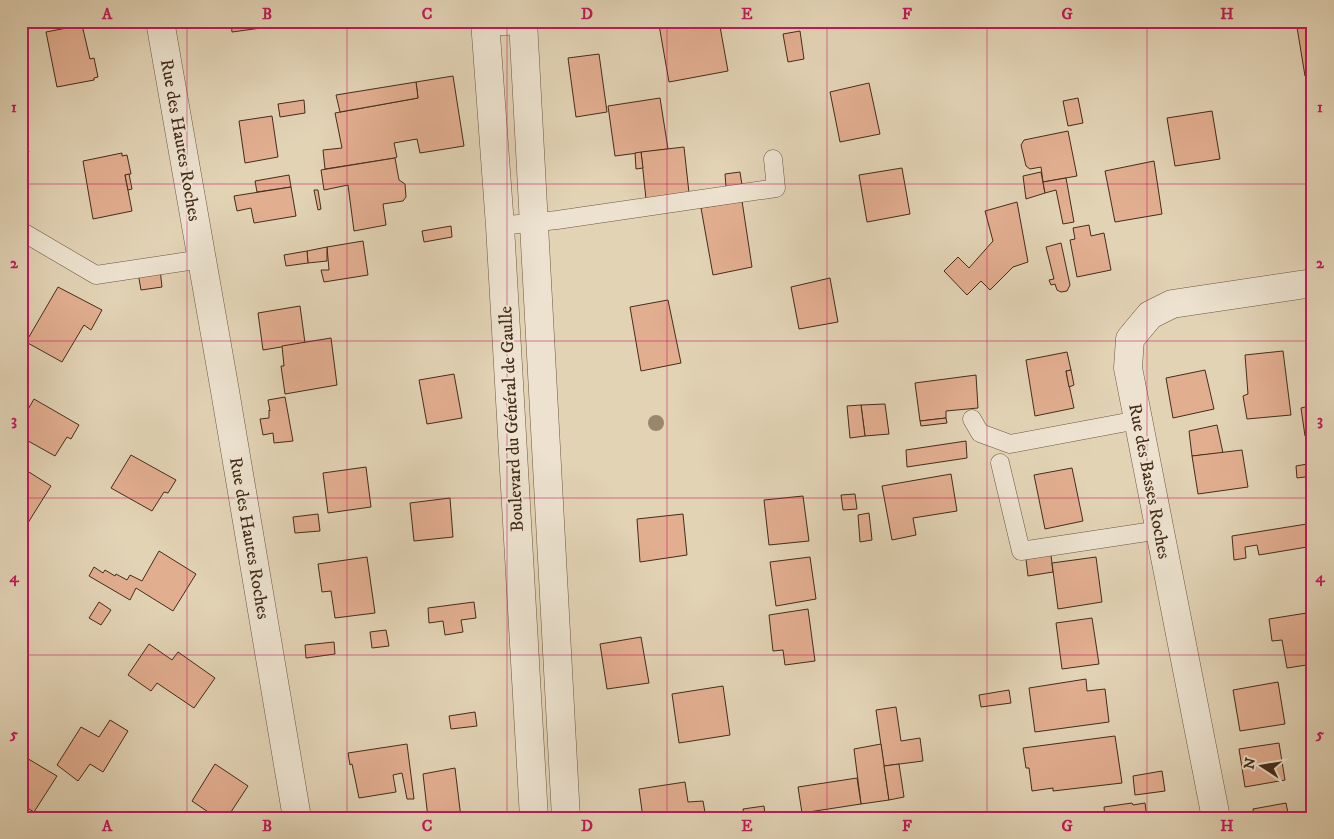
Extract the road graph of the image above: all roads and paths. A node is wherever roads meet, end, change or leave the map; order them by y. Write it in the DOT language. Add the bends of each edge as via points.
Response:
graph roads {
  1 [pos="160,21"];
  2 [pos="523,23"];
  3 [pos="486,24"];
  4 [pos="772,160"];
  5 [pos="534,222"];
  6 [pos="500,226"];
  7 [pos="21,231"];
  8 [pos="202,259"];
  9 [pos="1313,283"];
  10 [pos="972,419"];
  11 [pos="1138,420"];
  12 [pos="1000,463"];
  13 [pos="550,520"];
  14 [pos="516,522"];
  15 [pos="1160,530"];
  16 [pos="297,818"];
  17 [pos="534,818"];
  18 [pos="566,818"];
  19 [pos="1216,818"];
  1 -- 8 [label="street, Rue des Hautes Roches"];
  2 -- 3 [label="lane"];
  2 -- 5 [label="street, Boulevard du Général de Gaulle"];
  3 -- 6 [label="street, Boulevard du Général de Gaulle"];
  4 -- 5 [label="lane" via="776,188"];
  5 -- 6 [label="lane"];
  5 -- 13 [label="street, Boulevard du Général de Gaulle"];
  6 -- 14 [label="street, Boulevard du Général de Gaulle"];
  7 -- 8 [label="lane" via="96,275"];
  8 -- 16 [label="street, Rue des Hautes Roches"];
  9 -- 11 [label="street, Rue des Basses Roches" via="1172,304 1150,314 1130,339 1128,368"];
  10 -- 11 [label="lane" via="980,433 1010,444"];
  11 -- 15 [label="street, Rue des Basses Roches"];
  12 -- 15 [label="lane" via="1021,551"];
  13 -- 14 [label="lane"];
  13 -- 18 [label="street, Boulevard du Général de Gaulle"];
  14 -- 17 [label="street, Boulevard du Général de Gaulle"];
  15 -- 19 [label="street, Rue des Basses Roches"];
}
